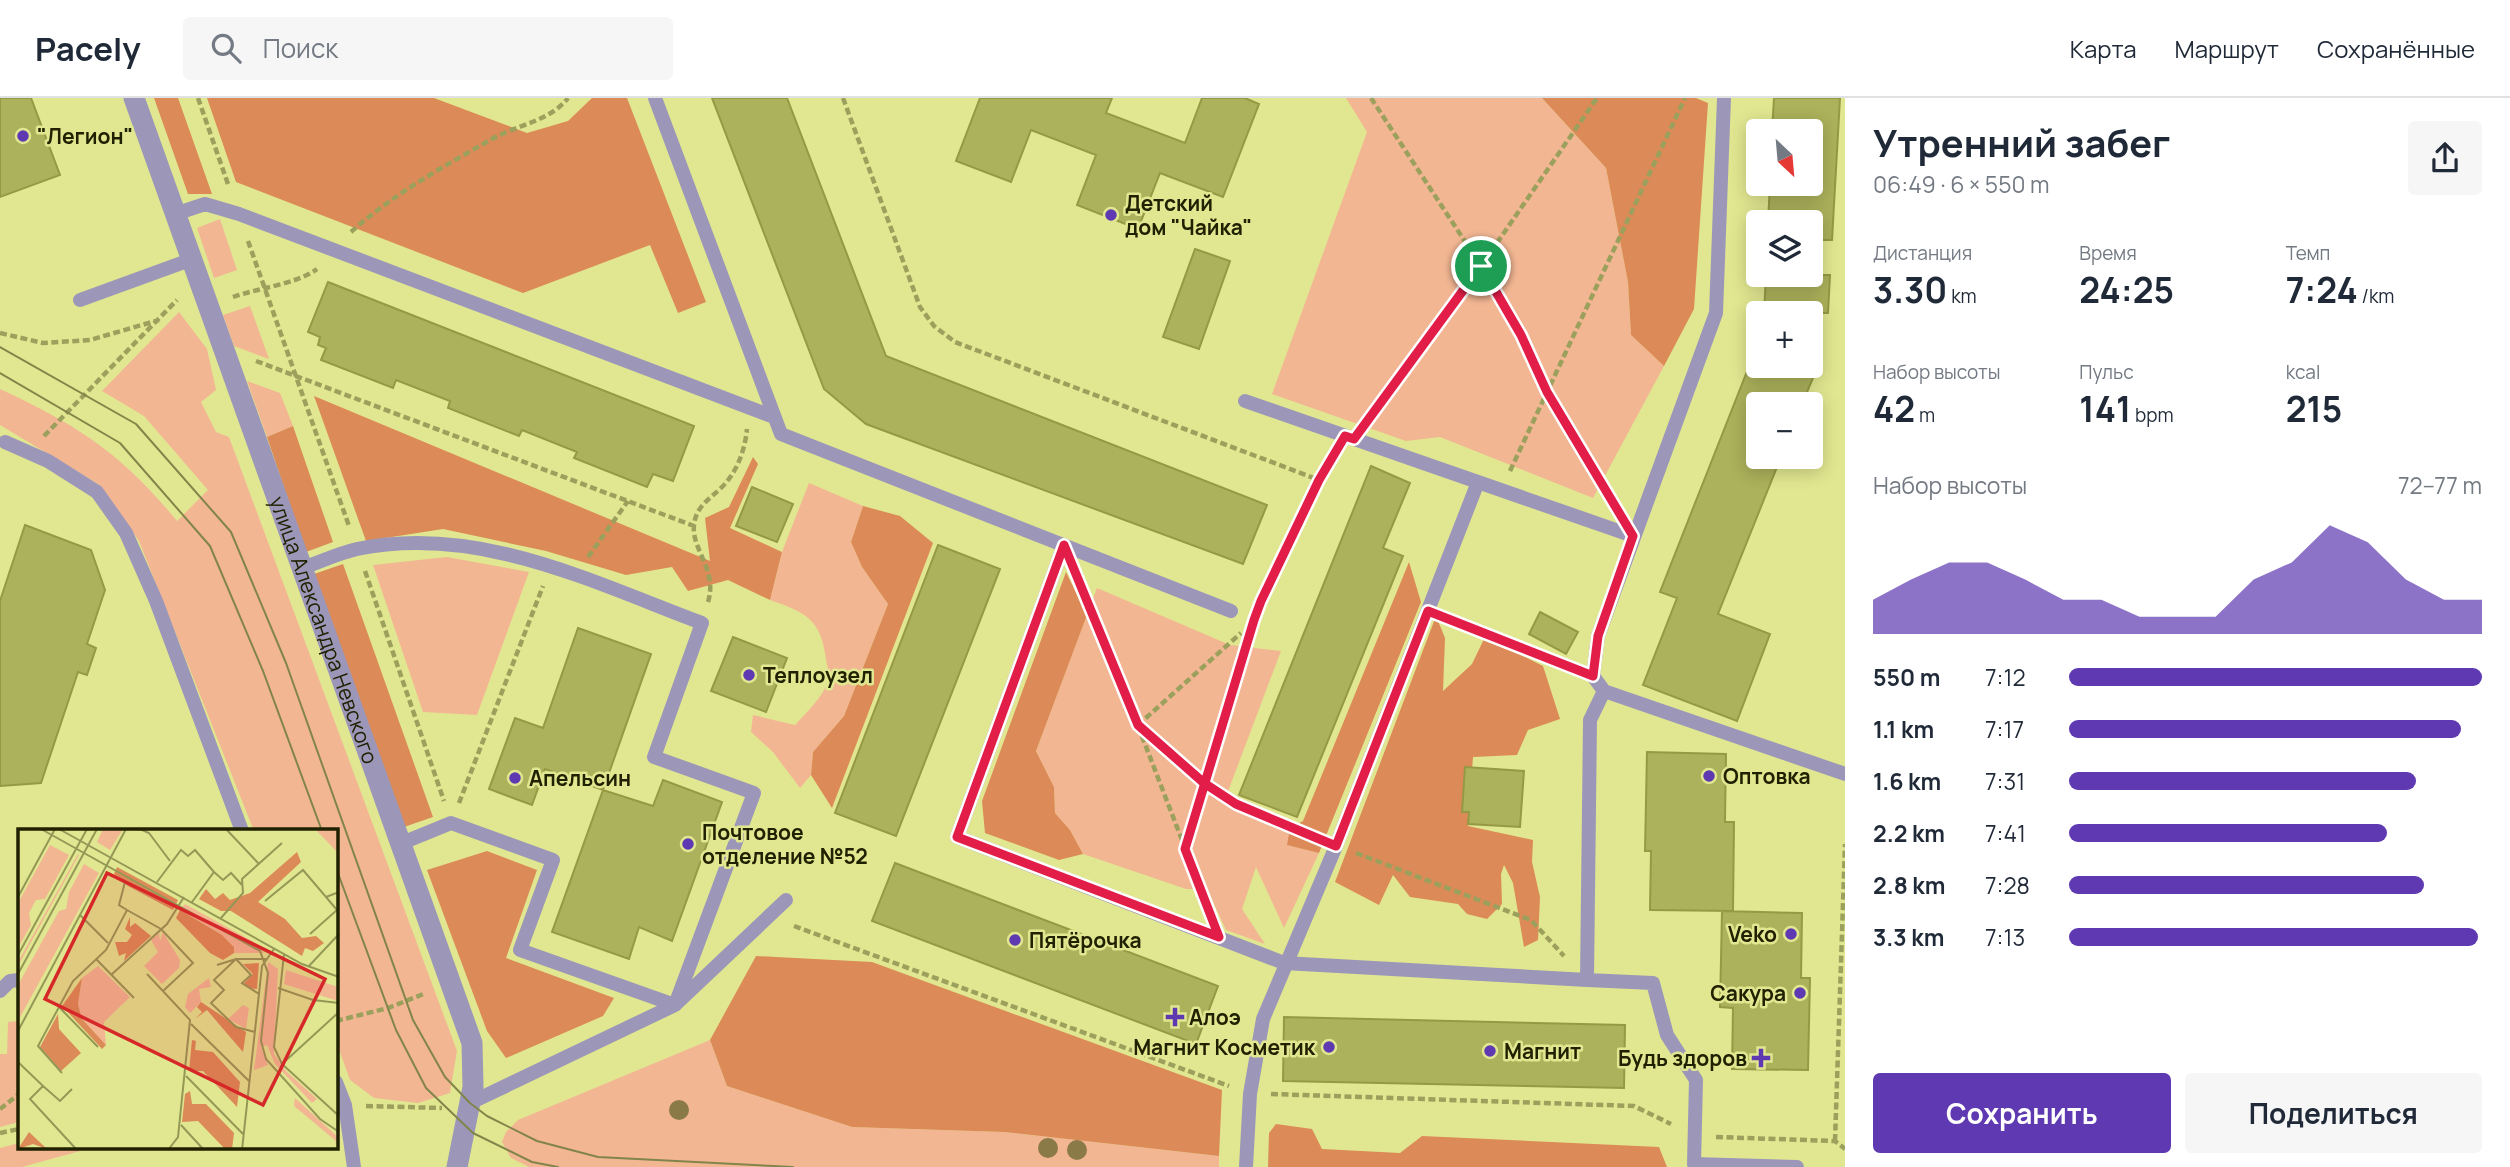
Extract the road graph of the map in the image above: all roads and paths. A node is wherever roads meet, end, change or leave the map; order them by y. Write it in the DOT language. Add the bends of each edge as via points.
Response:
graph roads {
  1 [pos="134,98"];
  2 [pos="198,98"];
  3 [pos="568,98"];
  4 [pos="655,98"];
  5 [pos="843,98"];
  6 [pos="1371,98"];
  7 [pos="1597,98"];
  8 [pos="1685,98"];
  9 [pos="1724,98"];
  10 [pos="175,214"];
  11 [pos="239,215"];
  12 [pos="334,248"];
  13 [pos="192,265"];
  14 [pos="1481,266"];
  15 [pos="263,286"];
  16 [pos="80,300"];
  17 [pos="207,306"];
  18 [pos="160,320"];
  19 [pos="0,333"];
  20 [pos="222,349"];
  21 [pos="294,375"];
  22 [pos="1547,392"];
  23 [pos="1245,401"];
  24 [pos="743,405"];
  25 [pos="774,416"];
  26 [pos="1350,438"];
  27 [pos="2,446"];
  28 [pos="1319,480"];
  29 [pos="1478,482"];
  30 [pos="1501,490"];
  31 [pos="628,501"];
  32 [pos="694,526"];
  33 [pos="1633,536"];
  34 [pos="1064,545"];
  35 [pos="357,549"];
  36 [pos="550,567"];
  37 [pos="302,568"];
  38 [pos="575,576"];
  39 [pos="1231,611"];
  40 [pos="1428,611"];
  41 [pos="1254,620"];
  42 [pos="702,623"];
  43 [pos="1593,676"];
  44 [pos="1604,691"];
  45 [pos="1138,725"];
  46 [pos="1845,774"];
  47 [pos="1204,783"];
  48 [pos="452,823"];
  49 [pos="241,829"];
  50 [pos="402,844"];
  51 [pos="1845,844"];
  52 [pos="1336,846"];
  53 [pos="1185,849"];
  54 [pos="786,900"];
  55 [pos="768,916"];
  56 [pos="1219,937"];
  57 [pos="1284,963"];
  58 [pos="18,980"];
  59 [pos="1587,980"];
  60 [pos="450,984"];
  61 [pos="0,991"];
  62 [pos="675,1005"];
  63 [pos="338,1020"];
  64 [pos="338,1087"];
  65 [pos="1250,1094"];
  66 [pos="18,1095"];
  67 [pos="470,1103"];
  68 [pos="345,1105"];
  69 [pos="0,1109"];
  70 [pos="18,1129"];
  71 [pos="0,1133"];
  72 [pos="1695,1136"];
  73 [pos="1835,1141"];
  74 [pos="1845,1149"];
  75 [pos="354,1167"];
  76 [pos="457,1167"];
  77 [pos="1246,1167"];
  78 [pos="1797,1167"];
  1 -- 10 [label="street, улица Александра Невского"];
  2 -- 11 [label="path"];
  3 -- 12 [label="path" via="559,110 495,137 375,211"];
  4 -- 25 [label="lane"];
  5 -- 28 [label="path" via="920,307 934,326 955,342"];
  6 -- 14 [label="path"];
  7 -- 14 [label="path"];
  8 -- 22 [label="path"];
  9 -- 33 [label="lane" via="1716,313"];
  10 -- 11 [label="lane" via="205,204"];
  10 -- 13 [label="street, улица Александра Невского"];
  11 -- 12 [label="lane"];
  11 -- 15 [label="path"];
  12 -- 15 [label="path" via="308,275"];
  12 -- 24 [label="lane"];
  13 -- 16 [label="lane"];
  13 -- 17 [label="street, улица Александра Невского"];
  13 -- 18 [label="path" via="174,304"];
  14 -- 22 [label="path"];
  14 -- 26 [label="path"];
  15 -- 17 [label="path"];
  15 -- 21 [label="path"];
  17 -- 20 [label="street, улица Александра Невского"];
  18 -- 19 [label="path" via="90,340 43,343"];
  18 -- 27 [label="path" via="35,445"];
  20 -- 21 [label="path"];
  20 -- 37 [label="street, улица Александра Невского"];
  21 -- 31 [label="path"];
  21 -- 35 [label="path"];
  22 -- 30 [label="path"];
  22 -- 33 [label="path"];
  23 -- 26 [label="lane"];
  24 -- 25 [label="lane"];
  24 -- 32 [label="path" via="746,442 738,463 722,487 704,500"];
  25 -- 34 [label="lane" via="781,434"];
  26 -- 28 [label="path"];
  26 -- 29 [label="lane"];
  27 -- 49 [label="lane" via="48,461 97,492 126,533"];
  28 -- 41 [label="path"];
  29 -- 30 [label="lane"];
  29 -- 40 [label="lane"];
  30 -- 33 [label="lane"];
  31 -- 32 [label="path"];
  31 -- 38 [label="path"];
  32 -- 42 [label="path" via="713,588"];
  33 -- 43 [label="lane" via="1598,636"];
  34 -- 39 [label="lane"];
  34 -- 45 [label="path"];
  34 -- 56 [label="lane" via="957,837"];
  35 -- 36 [label="lane" via="449,542 510,553"];
  35 -- 37 [label="lane"];
  35 -- 48 [label="path"];
  36 -- 38 [label="lane"];
  36 -- 48 [label="path"];
  37 -- 50 [label="street, улица Александра Невского"];
  38 -- 42 [label="lane"];
  39 -- 41 [label="path"];
  40 -- 43 [label="path"];
  40 -- 52 [label="lane"];
  41 -- 45 [label="path"];
  41 -- 47 [label="path"];
  42 -- 62 [label="lane" via="654,757 754,793"];
  43 -- 44 [label="lane"];
  44 -- 46 [label="lane"];
  44 -- 59 [label="lane" via="1590,720"];
  45 -- 47 [label="path"];
  45 -- 53 [label="path"];
  47 -- 52 [label="path" via="1236,804"];
  47 -- 53 [label="path"];
  48 -- 50 [label="lane"];
  48 -- 62 [label="lane" via="553,860 520,950"];
  50 -- 60 [label="street, улица Александра Невского"];
  51 -- 73 [label="path"];
  52 -- 57 [label="lane"];
  52 -- 59 [label="path" via="1531,920"];
  53 -- 56 [label="path"];
  54 -- 55 [label="lane"];
  55 -- 62 [label="lane"];
  55 -- 65 [label="path"];
  56 -- 57 [label="lane"];
  57 -- 59 [label="lane"];
  57 -- 65 [label="lane" via="1263,1019"];
  58 -- 61 [label="lane"];
  59 -- 72 [label="lane" via="1653,983 1667,1035 1696,1080"];
  60 -- 63 [label="path" via="388,1008"];
  60 -- 67 [label="street, улица Александра Невского" via="472,1043"];
  62 -- 67 [label="lane"];
  64 -- 68 [label="lane"];
  65 -- 72 [label="path" via="1634,1106"];
  65 -- 77 [label="lane"];
  66 -- 69 [label="path"];
  67 -- 68 [label="path" via="445,1108"];
  67 -- 76 [label="street, улица Александра Невского"];
  68 -- 75 [label="lane"];
  70 -- 71 [label="path"];
  72 -- 73 [label="path"];
  72 -- 78 [label="lane" via="1693,1164"];
  73 -- 74 [label="path"];
}
